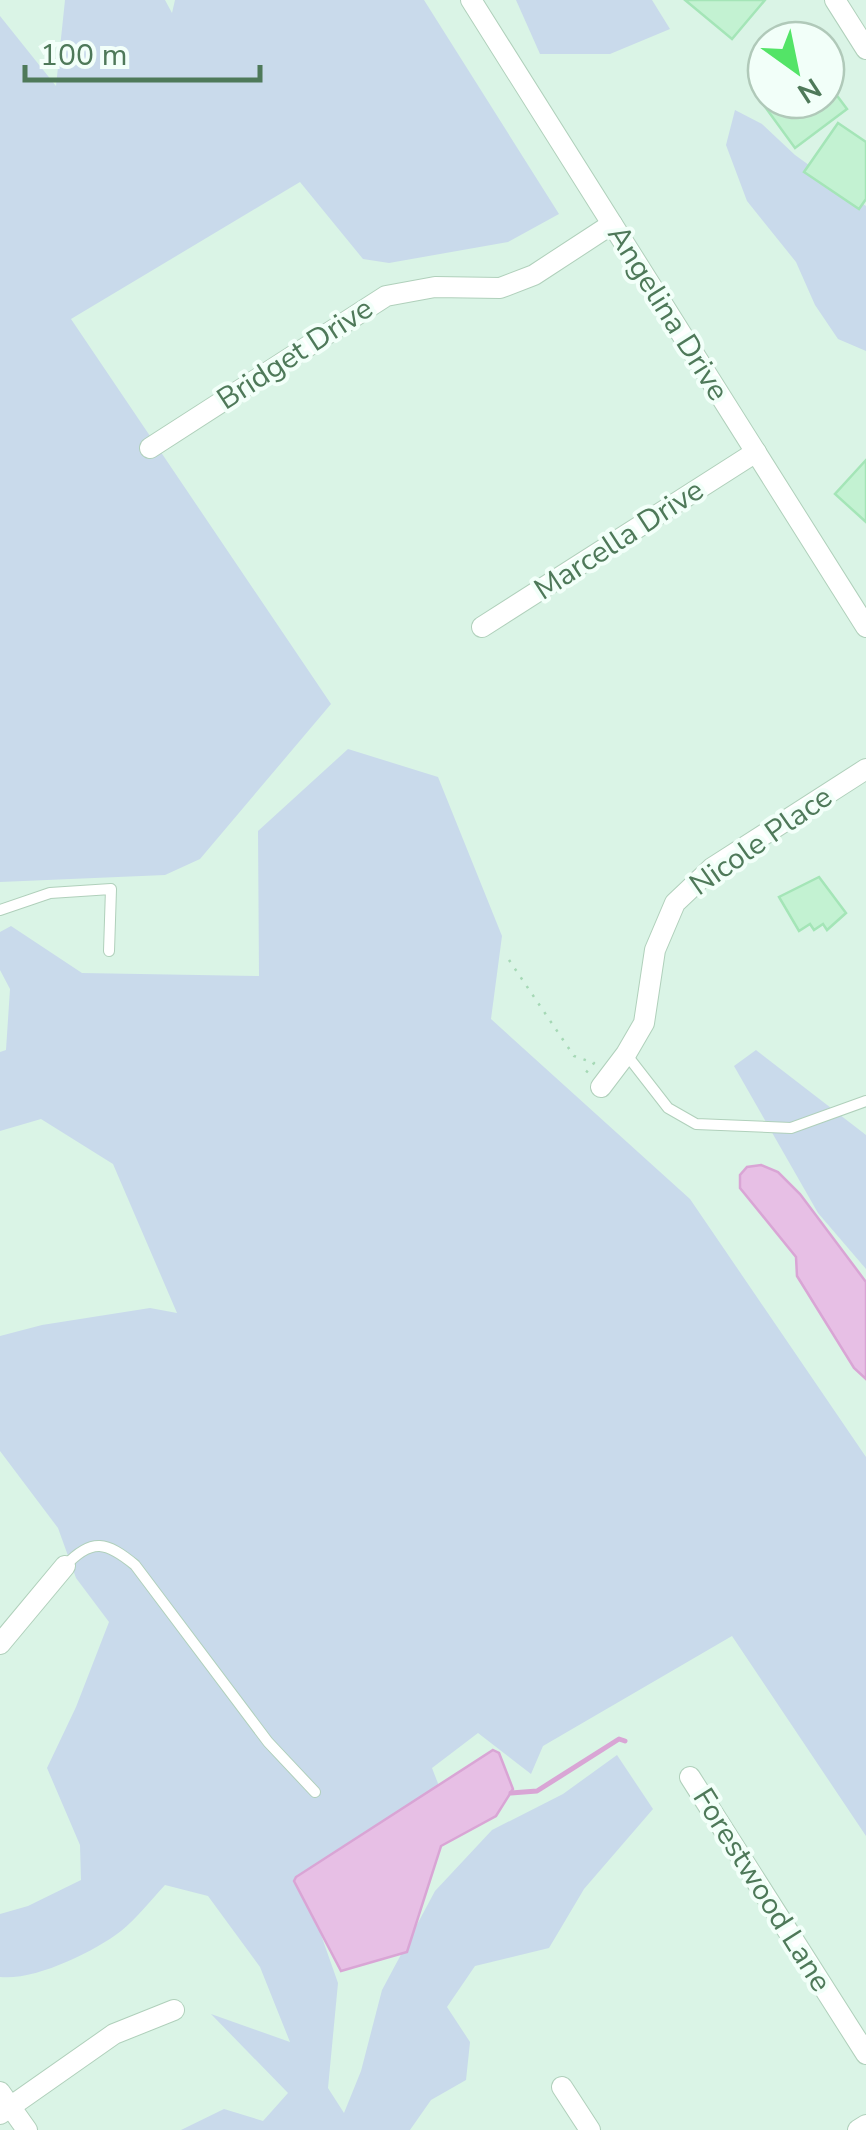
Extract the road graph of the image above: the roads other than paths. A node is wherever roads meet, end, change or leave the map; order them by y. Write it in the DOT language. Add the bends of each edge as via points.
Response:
graph roads {
  1 [pos="471,0"];
  2 [pos="835,0"];
  3 [pos="866,49"];
  4 [pos="612,224"];
  5 [pos="150,448"];
  6 [pos="756,452"];
  7 [pos="482,627"];
  8 [pos="866,627"];
  9 [pos="866,769"];
  10 [pos="0,910"];
  11 [pos="109,951"];
  12 [pos="626,1054"];
  13 [pos="593,1080"];
  14 [pos="866,1101"];
  15 [pos="65,1566"];
  16 [pos="0,1644"];
  17 [pos="690,1777"];
  18 [pos="315,1792"];
  19 [pos="174,2010"];
  20 [pos="866,2054"];
  21 [pos="562,2087"];
  22 [pos="3,2104"];
  23 [pos="866,2125"];
  24 [pos="28,2130"];
  25 [pos="590,2130"];
  26 [pos="858,2130"];
  1 -- 4 [label="street, Angelina Drive"];
  2 -- 3 [label="street"];
  4 -- 5 [label="street, Bridget Drive" via="534,275 500,288 386,296"];
  4 -- 6 [label="street, Angelina Drive"];
  6 -- 7 [label="street, Marcella Drive"];
  6 -- 8 [label="street, Angelina Drive"];
  9 -- 12 [label="street, Nicole Place" via="712,868 675,903 655,950 644,1023"];
  10 -- 11 [label="lane" via="50,893 110,889"];
  12 -- 13 [label="street, Nicole Place"];
  12 -- 14 [label="lane" via="668,1108 696,1124 791,1128"];
  15 -- 16 [label="street"];
  15 -- 18 [label="lane" via="94,1545 113,1547 135,1565 268,1742"];
  17 -- 20 [label="street, Forestwood Lane"];
  19 -- 22 [label="street" via="114,2034"];
  21 -- 25 [label="street"];
  22 -- 24 [label="street"];
  23 -- 26 [label="street"];
}
